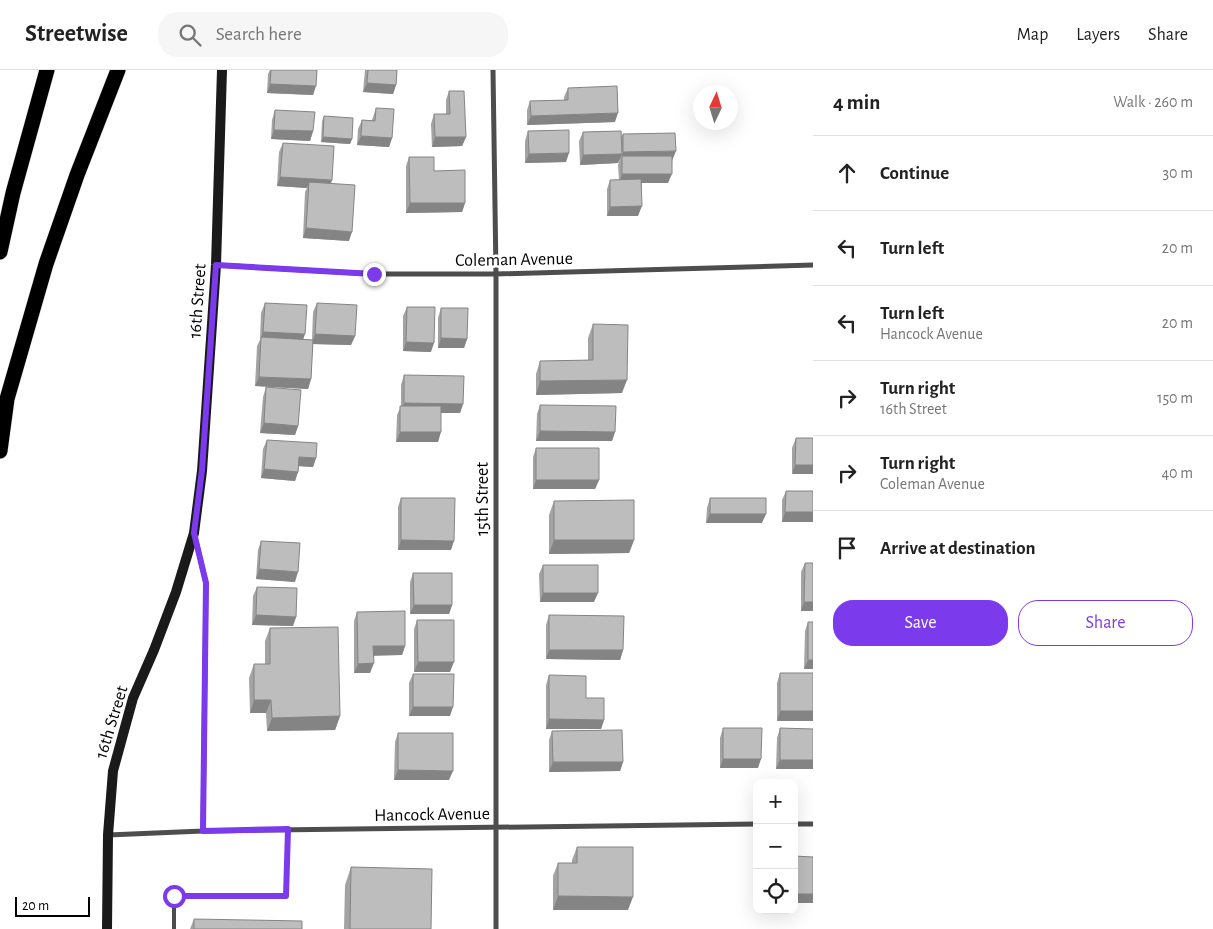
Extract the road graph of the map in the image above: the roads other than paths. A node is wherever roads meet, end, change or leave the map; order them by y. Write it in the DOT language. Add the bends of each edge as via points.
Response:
graph roads {
  1 [pos="47,70"];
  2 [pos="118,70"];
  3 [pos="222,70"];
  4 [pos="493,70"];
  5 [pos="0,252"];
  6 [pos="216,265"];
  7 [pos="813,265"];
  8 [pos="496,274"];
  9 [pos="0,451"];
  10 [pos="194,533"];
  11 [pos="753,824"];
  12 [pos="798,824"];
  13 [pos="813,824"];
  14 [pos="496,828"];
  15 [pos="288,829"];
  16 [pos="203,831"];
  17 [pos="108,835"];
  18 [pos="107,929"];
  19 [pos="174,929"];
  20 [pos="496,929"];
  1 -- 5 [label="highway"];
  2 -- 9 [label="highway" via="46,264 7,399"];
  3 -- 6 [label="main road, 16th Street"];
  4 -- 8 [label="street, 15th Street"];
  6 -- 8 [label="street, Coleman Avenue" via="374,274"];
  6 -- 10 [label="main road, 16th Street" via="202,470"];
  7 -- 8 [label="street, Coleman Avenue"];
  8 -- 14 [label="street, 15th Street"];
  10 -- 16 [label="street, 16th Street" via="206,583"];
  10 -- 17 [label="main road, 16th Street" via="176,592 133,698 113,771"];
  11 -- 14 [label="street, Hancock Avenue"];
  12 -- 13 [label="street"];
  14 -- 15 [label="street, Hancock Avenue"];
  14 -- 20 [label="street, 15th Street"];
  15 -- 16 [label="street, Hancock Avenue"];
  15 -- 19 [label="lane" via="286,896 174,896"];
  16 -- 17 [label="street, Hancock Avenue"];
  17 -- 18 [label="main road, 16th Street"];
}
